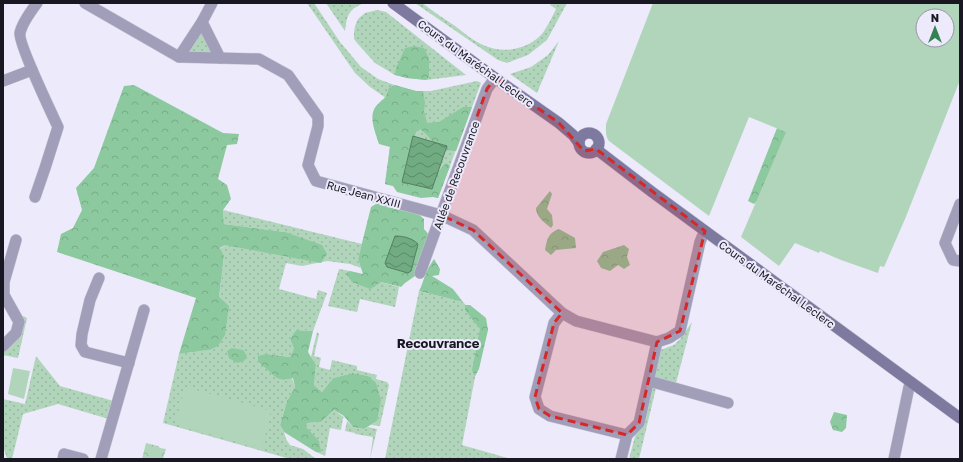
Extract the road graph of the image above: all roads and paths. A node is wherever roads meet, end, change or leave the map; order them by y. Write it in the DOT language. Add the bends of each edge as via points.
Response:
graph roads {
  1 [pos="36,3"];
  2 [pos="85,3"];
  3 [pos="212,3"];
  4 [pos="393,3"];
  5 [pos="202,22"];
  6 [pos="179,57"];
  7 [pos="220,58"];
  8 [pos="32,70"];
  9 [pos="495,78"];
  10 [pos="3,81"];
  11 [pos="559,123"];
  12 [pos="586,133"];
  13 [pos="579,143"];
  14 [pos="596,149"];
  15 [pos="35,197"];
  16 [pos="960,204"];
  17 [pos="441,215"];
  18 [pos="705,231"];
  19 [pos="16,240"];
  20 [pos="960,261"];
  21 [pos="420,273"];
  22 [pos="99,278"];
  23 [pos="144,310"];
  24 [pos="562,313"];
  25 [pos="656,342"];
  26 [pos="3,346"];
  27 [pos="129,363"];
  28 [pos="649,381"];
  29 [pos="912,383"];
  30 [pos="728,403"];
  31 [pos="960,418"];
  32 [pos="627,435"];
  33 [pos="62,459"];
  34 [pos="82,459"];
  35 [pos="101,459"];
  36 [pos="621,459"];
  37 [pos="894,459"];
  1 -- 8 [label="street" via="20,33 20,40"];
  2 -- 6 [label="street, Rue Jean XXIII"];
  3 -- 5 [label="street"];
  4 -- 9 [label="main road, Cours du Maréchal Leclerc"];
  5 -- 6 [label="street"];
  5 -- 7 [label="street"];
  6 -- 7 [label="street, Rue Jean XXIII"];
  7 -- 17 [label="street, Rue Jean XXIII" via="259,59 288,75 318,117 308,165 316,181"];
  8 -- 10 [label="street"];
  8 -- 15 [label="street" via="58,127"];
  9 -- 11 [label="main road, Cours du Maréchal Leclerc"];
  9 -- 17 [label="street, Allée de Recouvrance" via="487,89"];
  11 -- 12 [label="main road, Cours du Maréchal Leclerc"];
  11 -- 13 [label="main road, Cours du Maréchal Leclerc"];
  12 -- 13 [label="main road"];
  12 -- 14 [label="main road" via="596,136"];
  13 -- 14 [label="main road" via="581,149 587,152"];
  14 -- 18 [label="main road, Cours du Maréchal Leclerc"];
  16 -- 20 [label="street" via="945,243 953,260"];
  17 -- 21 [label="street, Allée de Recouvrance"];
  17 -- 24 [label="street, Rue Jean XXIII" via="473,230"];
  18 -- 25 [label="street" via="700,242 680,331"];
  18 -- 29 [label="main road, Cours du Maréchal Leclerc"];
  19 -- 26 [label="street" via="4,282 4,295 19,322 16,333"];
  22 -- 27 [label="street" via="90,300 81,345 84,352"];
  23 -- 27 [label="street"];
  24 -- 25 [label="street, Rue Jean XXIII" via="576,321"];
  24 -- 32 [label="street" via="554,323 535,397 539,408 550,416"];
  25 -- 28 [label="street"];
  27 -- 35 [label="street"];
  28 -- 30 [label="street"];
  28 -- 32 [label="street" via="639,423"];
  29 -- 31 [label="main road, Cours du Maréchal Leclerc"];
  29 -- 37 [label="street"];
  32 -- 36 [label="street"];
  33 -- 34 [label="street" via="64,454"];
}
